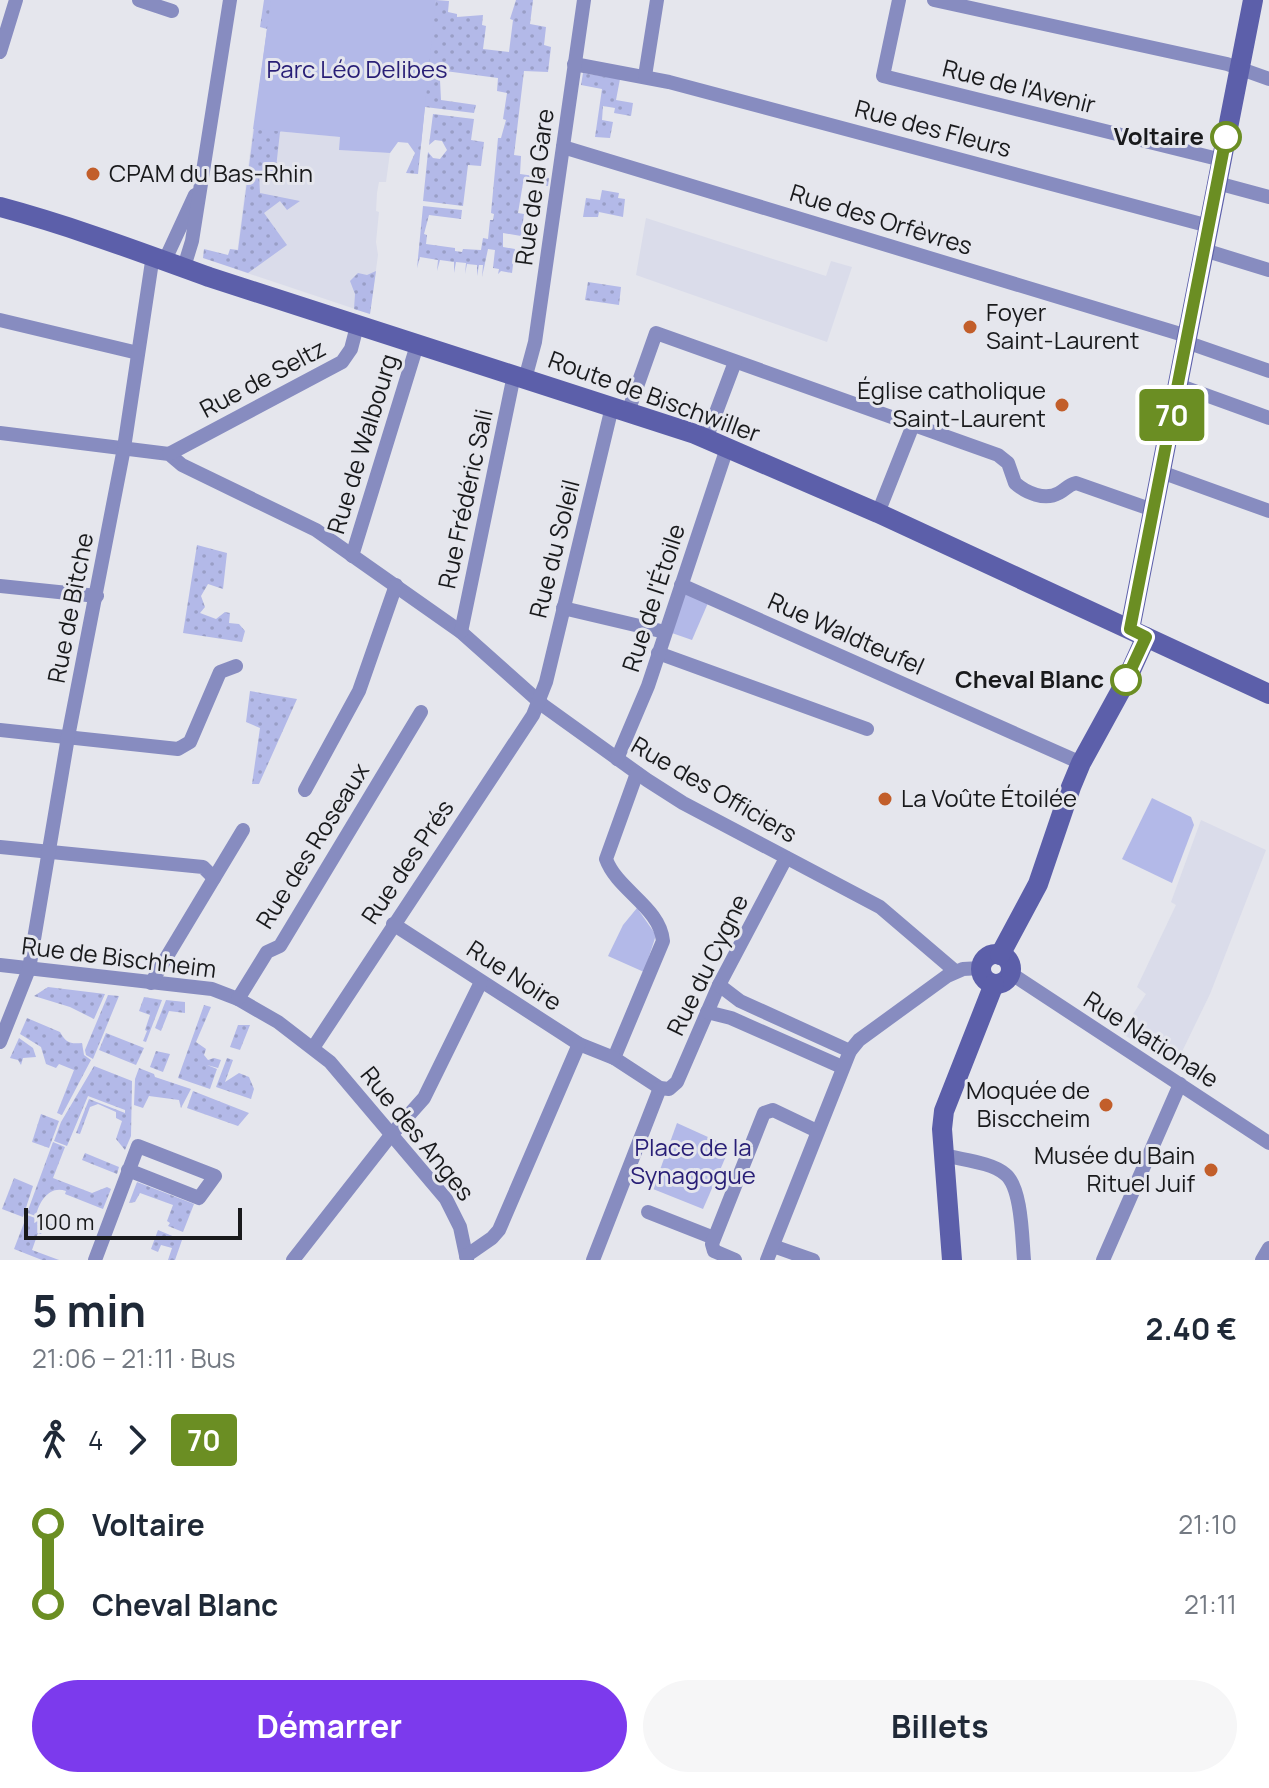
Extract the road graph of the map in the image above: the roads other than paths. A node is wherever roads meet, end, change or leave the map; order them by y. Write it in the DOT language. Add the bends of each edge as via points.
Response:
graph roads {
  1 [pos="16,0"];
  2 [pos="139,0"];
  3 [pos="230,0"];
  4 [pos="584,0"];
  5 [pos="657,0"];
  6 [pos="899,0"];
  7 [pos="934,0"];
  8 [pos="1253,0"];
  9 [pos="172,11"];
  10 [pos="0,52"];
  11 [pos="574,64"];
  12 [pos="1239,69"];
  13 [pos="645,76"];
  14 [pos="1269,79"];
  15 [pos="563,147"];
  16 [pos="1222,160"];
  17 [pos="1217,183"];
  18 [pos="1269,197"];
  19 [pos="0,207"];
  20 [pos="1209,226"];
  21 [pos="1204,250"];
  22 [pos="167,261"];
  23 [pos="1269,270"];
  24 [pos="0,320"];
  25 [pos="357,326"];
  26 [pos="1187,339"];
  27 [pos="417,345"];
  28 [pos="138,353"];
  29 [pos="735,362"];
  30 [pos="1269,371"];
  31 [pos="520,377"];
  32 [pos="1178,385"];
  33 [pos="620,409"];
  34 [pos="1269,418"];
  35 [pos="913,425"];
  36 [pos="0,433"];
  37 [pos="706,439"];
  38 [pos="124,448"];
  39 [pos="727,448"];
  40 [pos="169,454"];
  41 [pos="1161,472"];
  42 [pos="1153,510"];
  43 [pos="1269,511"];
  44 [pos="878,513"];
  45 [pos="352,556"];
  46 [pos="396,585"];
  47 [pos="681,585"];
  48 [pos="0,586"];
  49 [pos="97,596"];
  50 [pos="563,608"];
  51 [pos="461,632"];
  52 [pos="665,632"];
  53 [pos="1138,633"];
  54 [pos="658,653"];
  55 [pos="236,666"];
  56 [pos="1269,694"];
  57 [pos="539,700"];
  58 [pos="421,712"];
  59 [pos="867,729"];
  60 [pos="0,730"];
  61 [pos="68,737"];
  62 [pos="617,759"];
  63 [pos="1081,763"];
  64 [pos="637,773"];
  65 [pos="305,790"];
  66 [pos="243,830"];
  67 [pos="0,847"];
  68 [pos="49,853"];
  69 [pos="786,858"];
  70 [pos="214,878"];
  71 [pos="393,924"];
  72 [pos="0,965"];
  73 [pos="29,969"];
  74 [pos="996,970"];
  75 [pos="955,971"];
  76 [pos="481,982"];
  77 [pos="151,983"];
  78 [pos="719,985"];
  79 [pos="238,999"];
  80 [pos="707,1012"];
  81 [pos="0,1042"];
  82 [pos="579,1044"];
  83 [pos="313,1048"];
  84 [pos="850,1051"];
  85 [pos="614,1058"];
  86 [pos="842,1067"];
  87 [pos="1180,1084"];
  88 [pos="664,1089"];
  89 [pos="817,1131"];
  90 [pos="391,1135"];
  91 [pos="1269,1143"];
  92 [pos="944,1155"];
  93 [pos="128,1170"];
  94 [pos="648,1212"];
  95 [pos="714,1238"];
  96 [pos="1269,1248"];
  97 [pos="770,1253"];
  98 [pos="467,1258"];
  99 [pos="95,1260"];
  100 [pos="293,1260"];
  101 [pos="593,1260"];
  102 [pos="735,1260"];
  103 [pos="813,1260"];
  104 [pos="952,1260"];
  105 [pos="1024,1260"];
  106 [pos="1103,1260"];
  107 [pos="1262,1260"];
  1 -- 10 [label="street"];
  2 -- 9 [label="street"];
  3 -- 22 [label="street, Rue de Bitche" via="192,241"];
  4 -- 11 [label="street, Rue de la Gare"];
  5 -- 13 [label="street"];
  6 -- 16 [label="street, Rue de l'Avenir" via="883,76"];
  7 -- 12 [label="street"];
  8 -- 12 [label="main road"];
  11 -- 13 [label="street, Rue des Fleurs"];
  11 -- 15 [label="street, Rue de la Gare"];
  12 -- 14 [label="street"];
  12 -- 16 [label="main road"];
  13 -- 20 [label="street, Rue des Fleurs"];
  15 -- 26 [label="street, Rue des Orfèvres"];
  15 -- 31 [label="street, Rue de la Gare" via="535,342"];
  16 -- 17 [label="main road"];
  17 -- 18 [label="street"];
  17 -- 20 [label="main road"];
  19 -- 22 [label="main road, Route de Bischwiller"];
  20 -- 21 [label="main road"];
  21 -- 23 [label="street"];
  21 -- 26 [label="main road"];
  22 -- 25 [label="main road, Route de Bischwiller"];
  22 -- 28 [label="street, Rue de Bitche"];
  24 -- 28 [label="street"];
  25 -- 27 [label="main road, Route de Bischwiller"];
  25 -- 40 [label="street, Rue de Seltz" via="342,362"];
  26 -- 30 [label="street, Rue des Orfèvres"];
  26 -- 32 [label="main road"];
  27 -- 31 [label="main road, Route de Bischwiller"];
  27 -- 45 [label="street, Rue de Walbourg"];
  28 -- 38 [label="street, Rue de Bitche"];
  29 -- 33 [label="street, Rue du Soleil" via="656,333"];
  29 -- 35 [label="street"];
  29 -- 37 [label="street"];
  31 -- 33 [label="main road, Route de Bischwiller"];
  31 -- 51 [label="street, Rue Frédéric Sali"];
  32 -- 34 [label="street"];
  32 -- 41 [label="main road"];
  33 -- 37 [label="main road, Route de Bischwiller"];
  33 -- 50 [label="street, Rue du Soleil"];
  35 -- 42 [label="street" via="998,455 1008,463 1015,483 1034,494 1053,495 1076,483"];
  35 -- 44 [label="street"];
  36 -- 38 [label="street"];
  37 -- 39 [label="main road, Route de Bischwiller"];
  38 -- 40 [label="street"];
  38 -- 49 [label="street, Rue de Bitche"];
  39 -- 44 [label="main road, Route de Bischwiller"];
  39 -- 47 [label="street, Rue de l'Étoile"];
  40 -- 45 [label="street, Rue des Officiers" via="316,530"];
  41 -- 42 [label="main road"];
  41 -- 43 [label="street"];
  42 -- 53 [label="main road"];
  44 -- 53 [label="main road, Route de Bischwiller"];
  45 -- 46 [label="street, Rue des Officiers"];
  46 -- 51 [label="street, Rue des Officiers"];
  46 -- 65 [label="street" via="359,691"];
  47 -- 52 [label="street, Rue de l'Étoile"];
  47 -- 63 [label="street, Rue Waldteufel"];
  48 -- 49 [label="street"];
  49 -- 61 [label="street, Rue de Bitche"];
  50 -- 52 [label="street"];
  50 -- 57 [label="street, Rue du Soleil"];
  51 -- 57 [label="street, Rue des Officiers"];
  52 -- 54 [label="street, Rue de l'Étoile"];
  53 -- 56 [label="main road, Route de Bischwiller"];
  53 -- 63 [label="main road" via="1120,692"];
  54 -- 59 [label="street"];
  54 -- 62 [label="street, Rue de l'Étoile"];
  55 -- 61 [label="street" via="220,672 190,742 178,749"];
  57 -- 62 [label="street, Rue des Officiers"];
  57 -- 71 [label="street, Rue des Prés"];
  58 -- 79 [label="street, Rue des Roseaux" via="280,946 267,952"];
  60 -- 61 [label="street"];
  61 -- 68 [label="street, Rue de Bitche"];
  62 -- 64 [label="street, Rue des Officiers"];
  63 -- 74 [label="main road" via="1038,884"];
  64 -- 69 [label="street, Rue des Officiers"];
  64 -- 85 [label="street" via="606,859 611,872 662,926 663,941"];
  66 -- 70 [label="street"];
  67 -- 68 [label="street"];
  68 -- 70 [label="street" via="203,867"];
  68 -- 73 [label="street, Rue de Bitche"];
  69 -- 75 [label="street, Rue des Officiers" via="880,907"];
  69 -- 78 [label="street, Rue du Cygne"];
  70 -- 77 [label="street"];
  71 -- 76 [label="street, Rue Noire"];
  71 -- 83 [label="street, Rue des Prés"];
  72 -- 73 [label="street, Rue de Bischheim"];
  73 -- 77 [label="street, Rue de Bischheim"];
  73 -- 81 [label="street, Rue de Bitche"];
  74 -- 75 [label="street"];
  74 -- 87 [label="street, Rue Nationale"];
  74 -- 92 [label="main road" via="946,1102"];
  75 -- 84 [label="street"];
  76 -- 82 [label="street, Rue Noire"];
  76 -- 90 [label="street" via="424,1098"];
  77 -- 79 [label="street, Rue de Bischheim" via="212,989"];
  78 -- 80 [label="street, Rue du Cygne"];
  78 -- 84 [label="street" via="740,1001"];
  79 -- 83 [label="street, Rue de Bischheim"];
  80 -- 86 [label="street"];
  80 -- 88 [label="street, Rue du Cygne" via="677,1082"];
  82 -- 85 [label="street, Rue Noire"];
  82 -- 98 [label="street" via="499,1230"];
  83 -- 90 [label="street, Rue des Anges"];
  84 -- 86 [label="street"];
  85 -- 88 [label="street, Rue Noire"];
  86 -- 89 [label="street"];
  87 -- 91 [label="street, Rue Nationale"];
  87 -- 106 [label="street"];
  88 -- 101 [label="street, Rue du Cygne"];
  89 -- 95 [label="street" via="773,1110 764,1113"];
  89 -- 97 [label="street"];
  90 -- 98 [label="street, Rue des Anges" via="452,1209"];
  90 -- 100 [label="street"];
  92 -- 104 [label="main road"];
  92 -- 105 [label="street" via="997,1169 1009,1178 1018,1201"];
  93 -- 93 [label="street" via="138,1146 215,1176 199,1198"];
  93 -- 99 [label="street"];
  94 -- 95 [label="street"];
  95 -- 102 [label="street" via="714,1251"];
  96 -- 107 [label="street"];
  97 -- 103 [label="street"];
}
